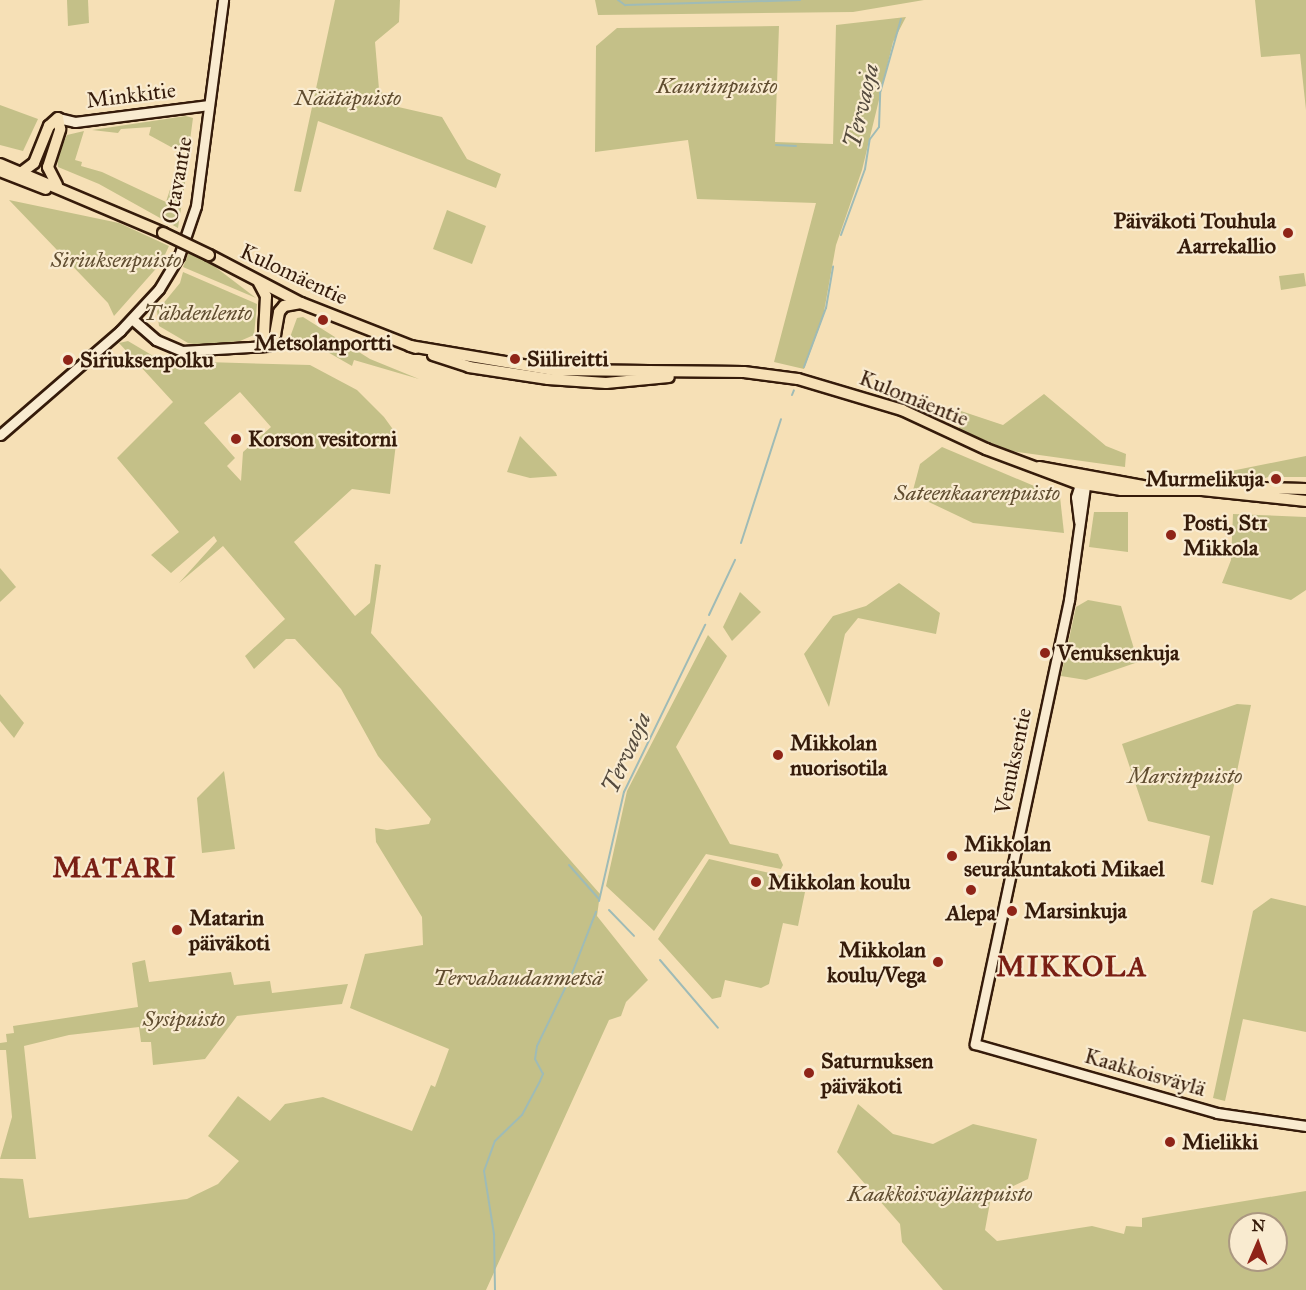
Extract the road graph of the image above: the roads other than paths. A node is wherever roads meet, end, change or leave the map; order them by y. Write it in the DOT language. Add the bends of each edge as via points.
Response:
graph roads {
  1 [pos="223,0"];
  2 [pos="209,105"];
  3 [pos="58,118"];
  4 [pos="0,164"];
  5 [pos="0,171"];
  6 [pos="22,172"];
  7 [pos="57,185"];
  8 [pos="129,218"];
  9 [pos="209,255"];
  10 [pos="258,281"];
  11 [pos="301,303"];
  12 [pos="132,319"];
  13 [pos="364,326"];
  14 [pos="267,346"];
  15 [pos="0,435"];
  16 [pos="1083,480"];
  17 [pos="1306,489"];
  18 [pos="1202,490"];
  19 [pos="1306,501"];
  20 [pos="975,1044"];
  21 [pos="1306,1126"];
  1 -- 2 [label="street, Otavantie"];
  2 -- 3 [label="street, Minkkitie" via="75,122"];
  2 -- 12 [label="street, Otavantie" via="196,206 187,236 167,278"];
  3 -- 6 [label="main road" via="49,126 34,163"];
  3 -- 7 [label="main road" via="60,129 48,167"];
  4 -- 6 [label="main road, Kulomäentie"];
  5 -- 8 [label="main road, Kulomäentie"];
  6 -- 7 [label="main road, Kulomäentie"];
  7 -- 8 [label="main road, Kulomäentie"];
  8 -- 9 [label="main road, Kulomäentie, bridge"];
  9 -- 10 [label="main road, Kulomäentie"];
  9 -- 13 [label="main road, Kulomäentie"];
  10 -- 11 [label="main road, Kulomäentie"];
  10 -- 14 [label="main road" via="266,296"];
  11 -- 13 [label="main road, Kulomäentie"];
  11 -- 14 [label="main road" via="284,306 279,312 275,335"];
  12 -- 14 [label="street" via="156,340 182,351"];
  12 -- 15 [label="street, Otavantie"];
  13 -- 16 [label="main road, Kulomäentie" via="410,346 554,370 780,376 853,392 1027,465"];
  16 -- 18 [label="main road, Kulomäentie" via="1121,490"];
  16 -- 20 [label="street, Venuksentie" via="1069,600"];
  17 -- 18 [label="main road, Kulomäentie"];
  18 -- 19 [label="main road, Kulomäentie"];
  20 -- 21 [label="street, Kaakkoisväylä" via="1217,1113"];
}
